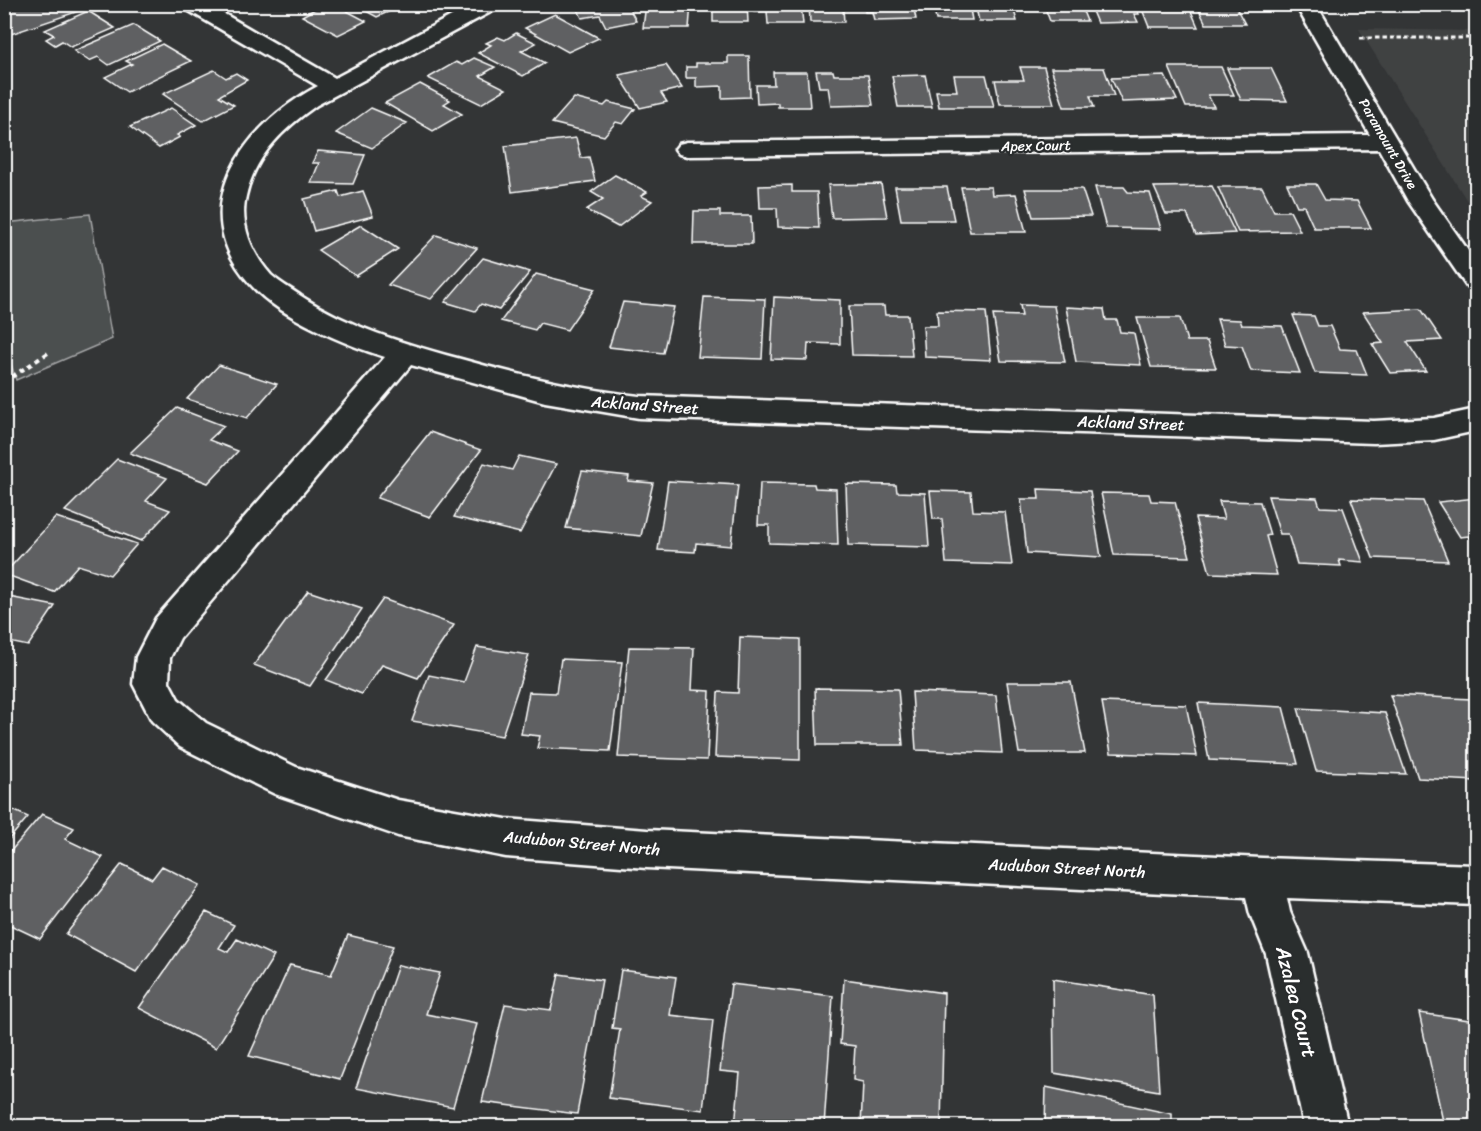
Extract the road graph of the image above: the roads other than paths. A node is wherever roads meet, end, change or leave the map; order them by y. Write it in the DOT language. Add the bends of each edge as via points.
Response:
graph roads {
  1 [pos="191,4"];
  2 [pos="491,4"];
  3 [pos="1305,4"];
  4 [pos="333,86"];
  5 [pos="1386,142"];
  6 [pos="687,149"];
  7 [pos="1476,281"];
  8 [pos="404,354"];
  9 [pos="1476,420"];
  10 [pos="1262,878"];
  11 [pos="1476,885"];
  12 [pos="1326,1126"];
  1 -- 4 [label="street"];
  2 -- 4 [label="street, Ackland Street"];
  3 -- 5 [label="street, Paramount Drive"];
  4 -- 8 [label="street, Ackland Street" via="288,113 263,139 234,188 233,233 261,281 293,304 349,334"];
  5 -- 6 [label="street, Apex Court"];
  5 -- 7 [label="street, Paramount Drive"];
  8 -- 9 [label="street, Ackland Street" via="528,389 639,407 1374,432 1434,429"];
  8 -- 10 [label="street, Audubon Street North" via="168,628 153,657 151,684 165,710 194,735 288,782 398,818 506,838 647,849"];
  10 -- 11 [label="street, Audubon Street North"];
  10 -- 12 [label="street, Azalea Court" via="1270,914 1287,953"];
}
